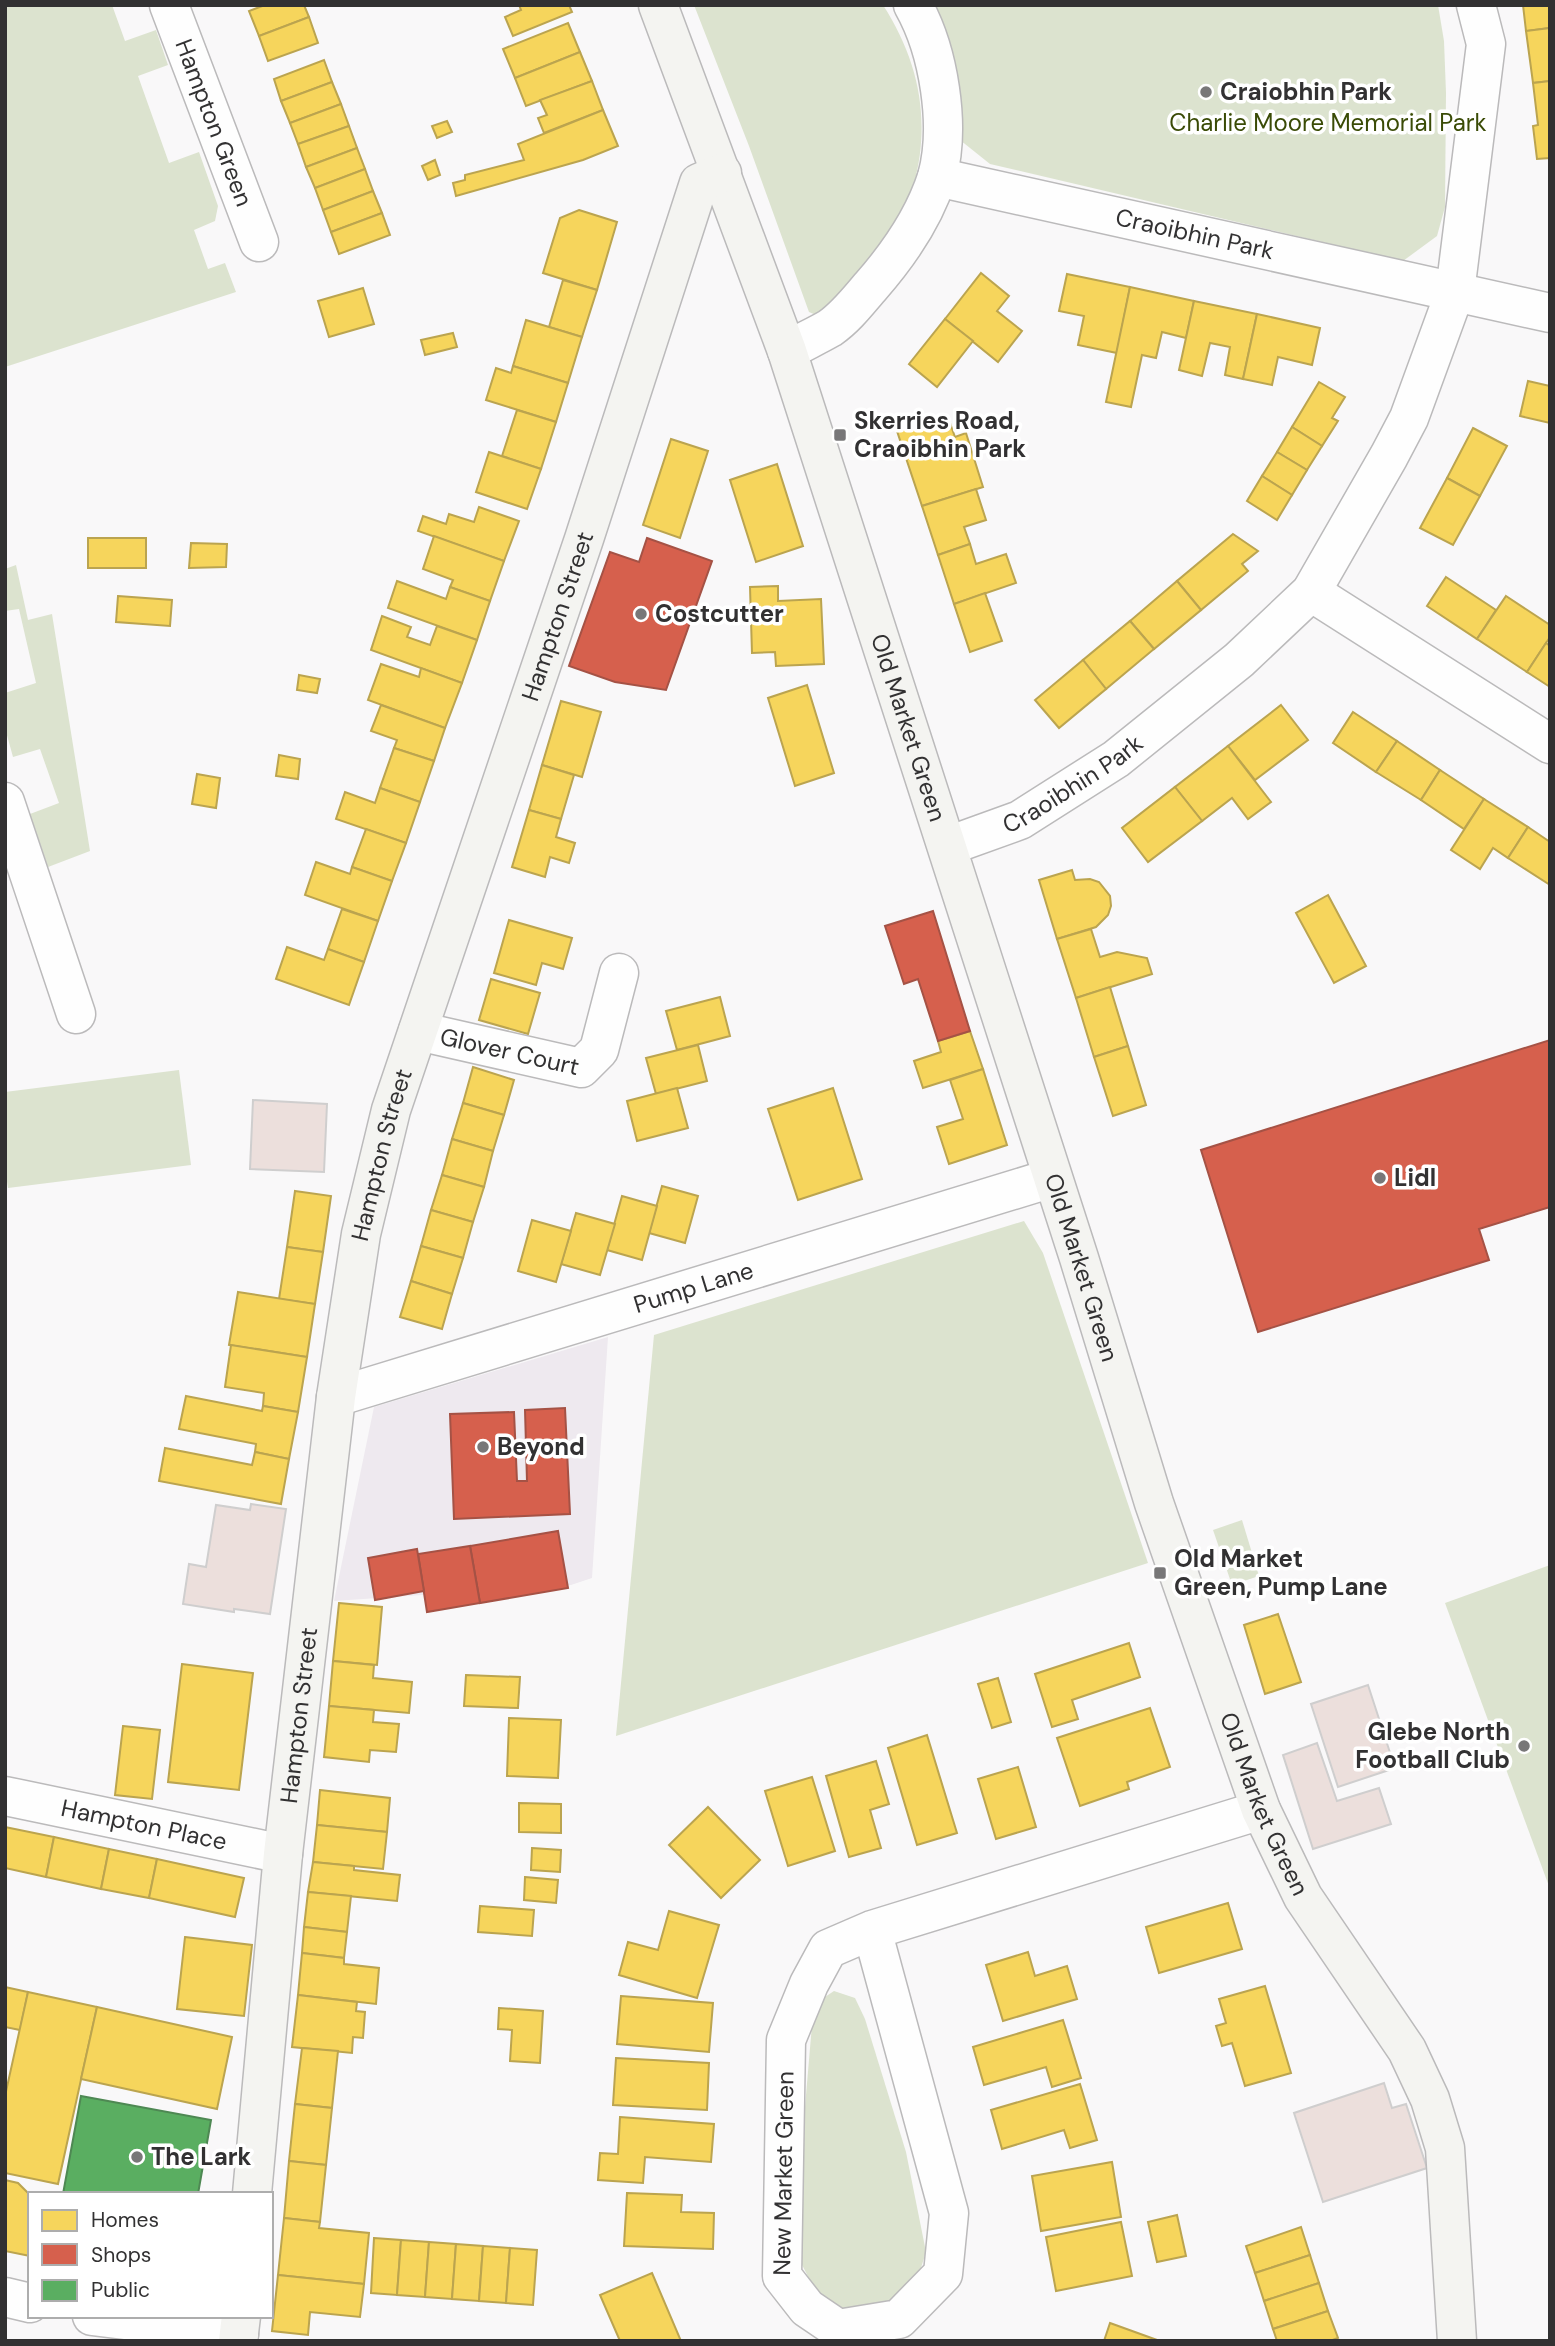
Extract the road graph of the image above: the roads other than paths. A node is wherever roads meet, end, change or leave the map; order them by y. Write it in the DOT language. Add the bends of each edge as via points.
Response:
graph roads {
  1 [pos="169,5"];
  2 [pos="657,5"];
  3 [pos="913,5"];
  4 [pos="1475,5"];
  5 [pos="722,173"];
  6 [pos="937,177"];
  7 [pos="259,242"];
  8 [pos="1455,292"];
  9 [pos="1550,313"];
  10 [pos="787,351"];
  11 [pos="1311,592"];
  12 [pos="1550,744"];
  13 [pos="5,802"];
  14 [pos="948,846"];
  15 [pos="619,974"];
  16 [pos="76,1014"];
  17 [pos="418,1031"];
  18 [pos="1052,1178"];
  19 [pos="336,1397"];
  20 [pos="5,1796"];
  21 [pos="1261,1810"];
  22 [pos="283,1854"];
  23 [pos="872,1930"];
  24 [pos="252,2192"];
  25 [pos="5,2297"];
  26 [pos="28,2303"];
  27 [pos="113,2318"];
  28 [pos="239,2330"];
  29 [pos="1457,2341"];
  1 -- 7 [label="street, Hampton Green"];
  2 -- 5 [label="main road, Old Market Green"];
  3 -- 6 [label="street" via="940,88 942,148"];
  4 -- 8 [label="street, Craoibhin Park" via="1486,44"];
  5 -- 10 [label="main road, Old Market Green"];
  5 -- 17 [label="main road, Hampton Street" via="699,183"];
  6 -- 8 [label="street, Craoibhin Park"];
  6 -- 10 [label="street" via="895,259 850,310"];
  8 -- 9 [label="street, Craoibhin Park"];
  8 -- 11 [label="street, Craoibhin Park" via="1409,418"];
  10 -- 14 [label="main road, Old Market Green"];
  11 -- 12 [label="street"];
  11 -- 14 [label="street, Craoibhin Park" via="1239,660 1116,759 1020,820"];
  13 -- 16 [label="street"];
  14 -- 18 [label="main road, Old Market Green"];
  15 -- 17 [label="street, Glover Court" via="599,1050 581,1068"];
  17 -- 19 [label="main road, Hampton Street" via="391,1110 360,1234"];
  18 -- 19 [label="street, Pump Lane"];
  18 -- 21 [label="main road, Old Market Green" via="1154,1503"];
  19 -- 22 [label="main road, Hampton Street"];
  20 -- 22 [label="street, Hampton Place"];
  21 -- 23 [label="street, New Market Green"];
  21 -- 29 [label="main road, Old Market Green" via="1303,1897 1407,2050 1430,2099 1445,2148"];
  22 -- 24 [label="main road, Hampton Street"];
  23 -- 23 [label="street, New Market Green" via="828,1949 786,2040 782,2276 807,2308 838,2329 899,2319 943,2274 949,2213"];
  25 -- 26 [label="street"];
  27 -- 28 [label="street"];
}
